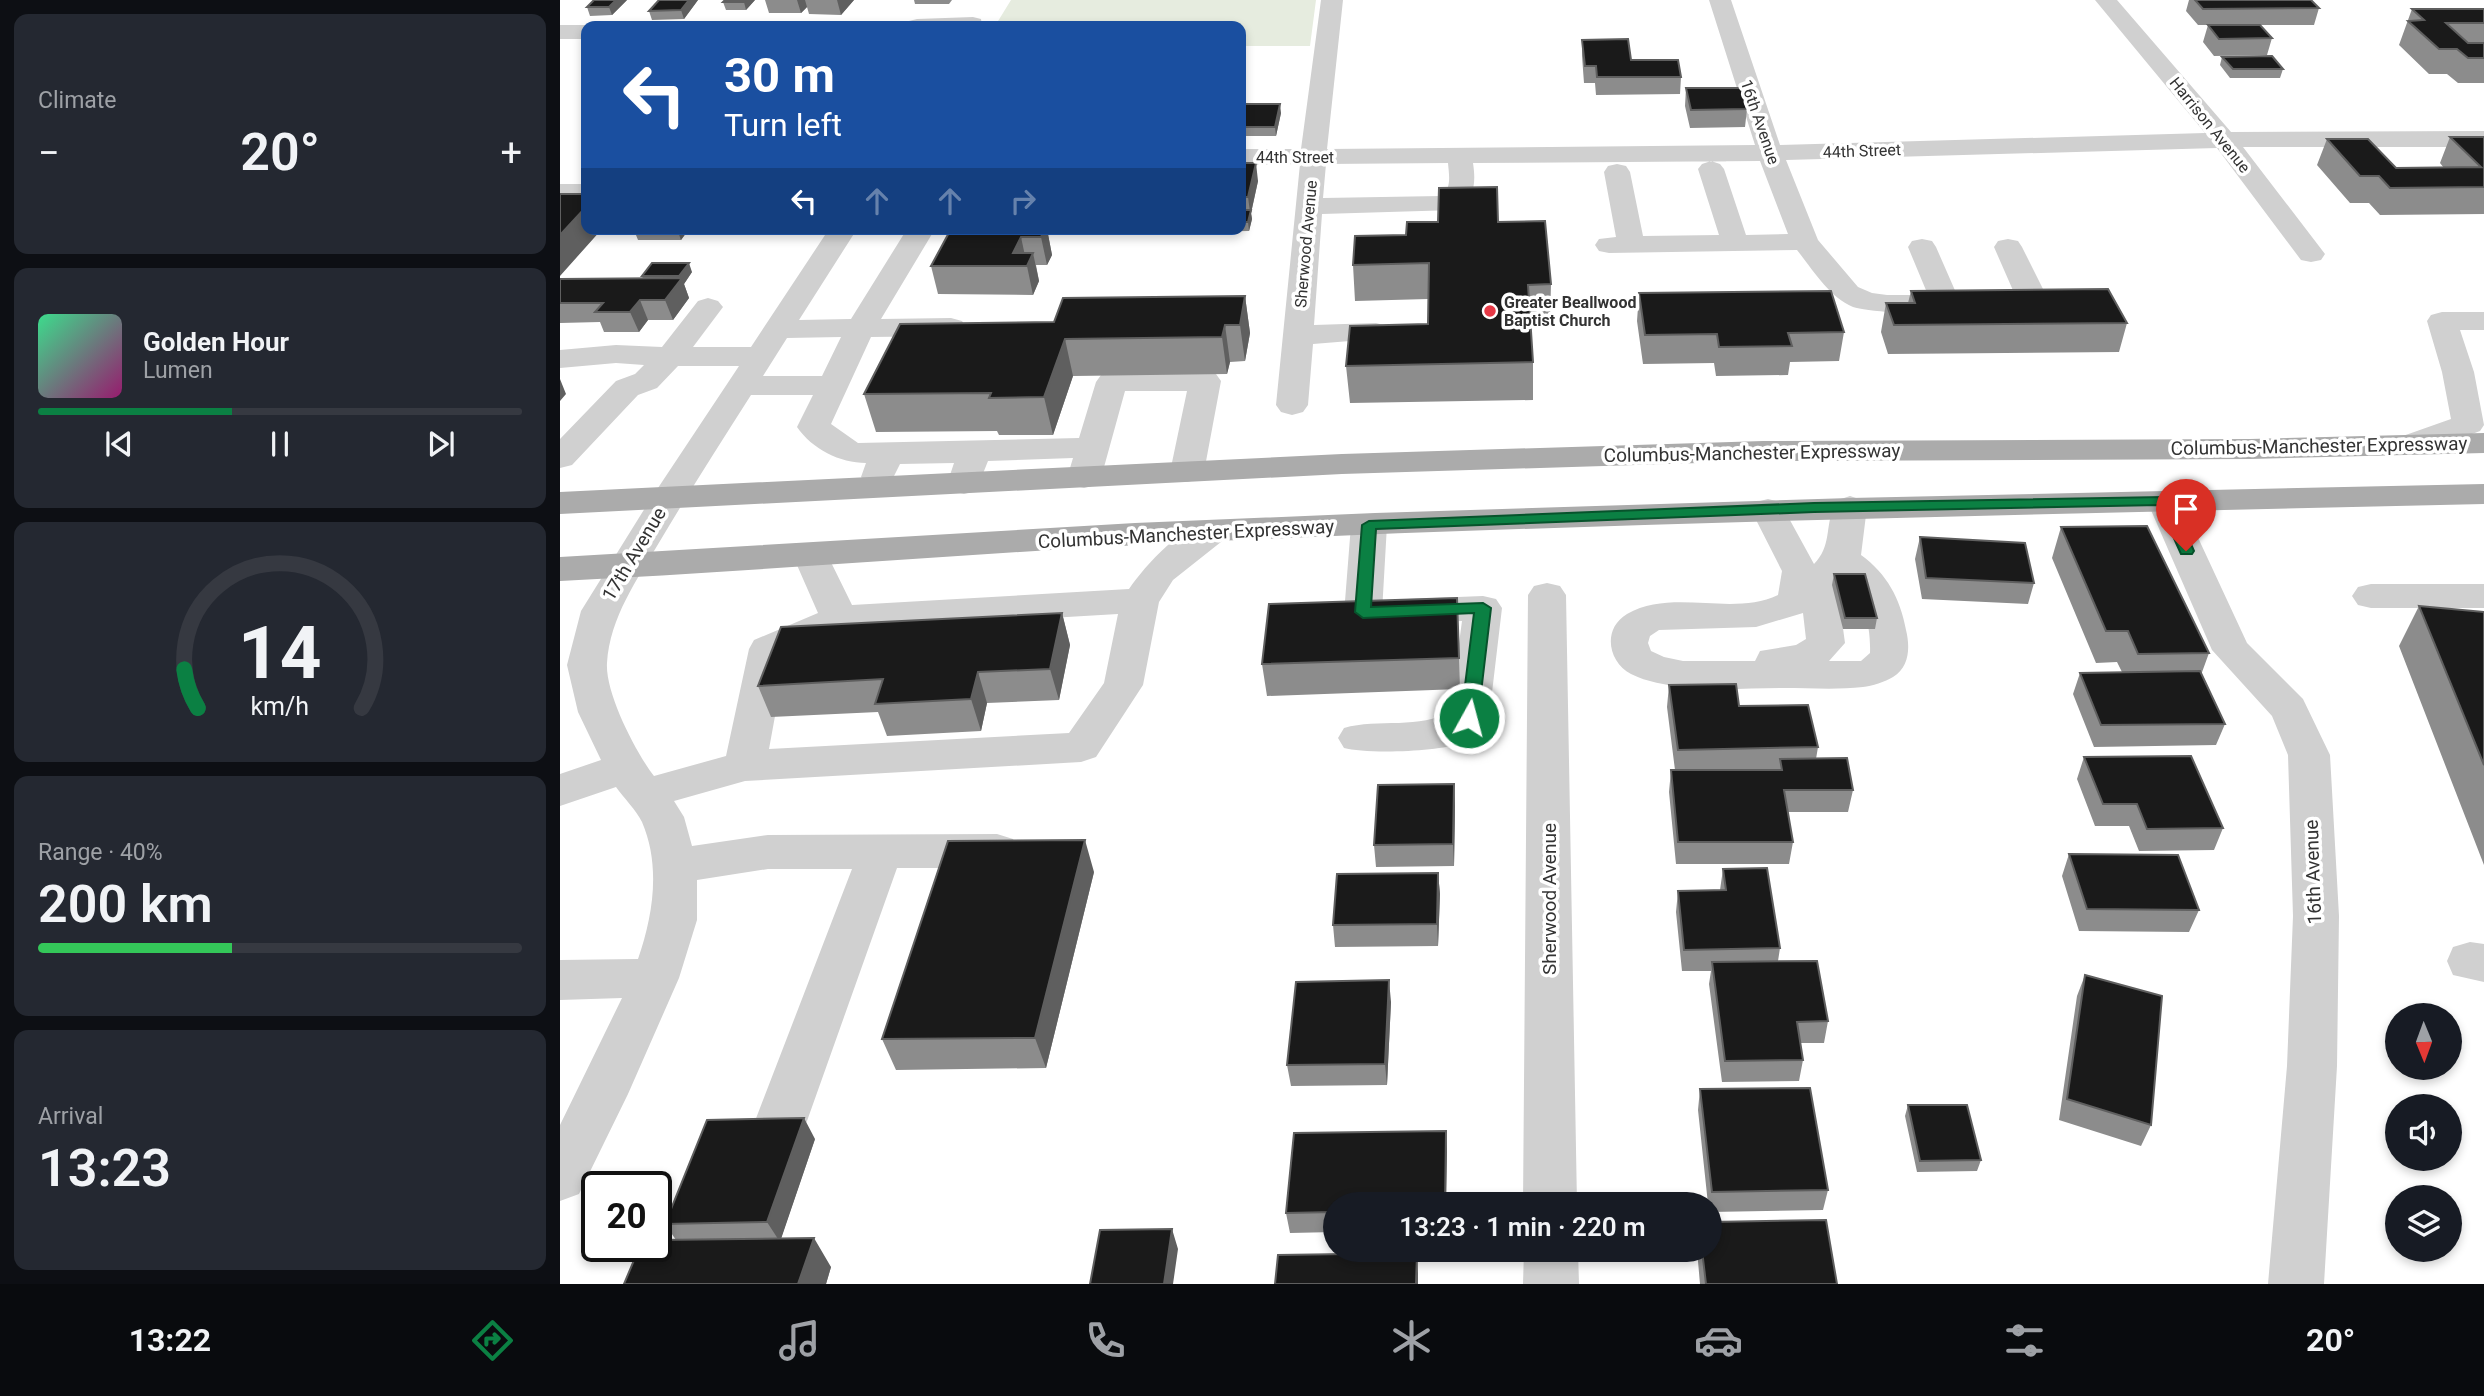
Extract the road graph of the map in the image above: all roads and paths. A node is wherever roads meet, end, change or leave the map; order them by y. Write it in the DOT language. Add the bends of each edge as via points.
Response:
graph roads {
  1 [pos="1332,0"];
  2 [pos="1720,0"];
  3 [pos="2106,0"];
  4 [pos="560,32"];
  5 [pos="581,32"];
  6 [pos="2224,139"];
  7 [pos="2484,139"];
  8 [pos="1770,153"];
  9 [pos="1246,157"];
  10 [pos="1313,157"];
  11 [pos="1460,163"];
  12 [pos="1711,169"];
  13 [pos="1616,172"];
  14 [pos="560,192"];
  15 [pos="581,192"];
  16 [pos="1309,206"];
  17 [pos="838,235"];
  18 [pos="917,235"];
  19 [pos="1805,242"];
  20 [pos="1734,243"];
  21 [pos="1922,247"];
  22 [pos="2008,247"];
  23 [pos="2311,254"];
  24 [pos="1377,300"];
  25 [pos="1946,304"];
  26 [pos="708,307"];
  27 [pos="2484,321"];
  28 [pos="984,326"];
  29 [pos="778,329"];
  30 [pos="860,329"];
  31 [pos="1298,335"];
  32 [pos="677,348"];
  33 [pos="567,352"];
  34 [pos="2454,352"];
  35 [pos="760,356"];
  36 [pos="2484,372"];
  37 [pos="833,385"];
  38 [pos="741,386"];
  39 [pos="627,388"];
  40 [pos="1292,405"];
  41 [pos="2484,443"];
  42 [pos="2412,444"];
  43 [pos="974,452"];
  44 [pos="887,454"];
  45 [pos="560,458"];
  46 [pos="1089,462"];
  47 [pos="1187,472"];
  48 [pos="964,484"];
  49 [pos="874,489"];
  50 [pos="2484,494"];
  51 [pos="667,500"];
  52 [pos="2164,501"];
  53 [pos="560,503"];
  54 [pos="1850,508"];
  55 [pos="1768,510"];
  56 [pos="1369,525"];
  57 [pos="1213,530"];
  58 [pos="811,556"];
  59 [pos="1842,559"];
  60 [pos="625,566"];
  61 [pos="560,569"];
  62 [pos="1547,595"];
  63 [pos="2371,596"];
  64 [pos="2484,596"];
  65 [pos="1140,601"];
  66 [pos="1363,612"];
  67 [pos="1296,616"];
  68 [pos="839,618"];
  69 [pos="1730,674"];
  70 [pos="1359,738"];
  71 [pos="745,765"];
  72 [pos="635,781"];
  73 [pos="560,790"];
  74 [pos="1030,850"];
  75 [pos="881,851"];
  76 [pos="674,866"];
  77 [pos="655,978"];
  78 [pos="560,979"];
  79 [pos="780,1121"];
  80 [pos="560,1177"];
  81 [pos="1550,1192"];
  82 [pos="1550,1262"];
  83 [pos="1551,1284"];
  84 [pos="2296,1284"];
  1 -- 10 [label="street, Sherwood Avenue"];
  2 -- 8 [label="street, 16th Avenue"];
  3 -- 6 [label="street, Harrison Avenue"];
  4 -- 5 [label="street"];
  6 -- 7 [label="street, 44th Street"];
  6 -- 8 [label="street, 44th Street"];
  6 -- 23 [label="street, Harrison Avenue"];
  8 -- 11 [label="street, 44th Street"];
  8 -- 19 [label="street, 16th Avenue"];
  9 -- 10 [label="street, 44th Street"];
  10 -- 11 [label="street, 44th Street"];
  10 -- 16 [label="street, Sherwood Avenue"];
  11 -- 16 [label="street" via="1404,176 1400,217"];
  12 -- 20 [label="street"];
  13 -- 20 [label="street" via="1620,244"];
  14 -- 15 [label="street"];
  16 -- 31 [label="street, Sherwood Avenue"];
  17 -- 29 [label="street, 17th Avenue"];
  18 -- 30 [label="street"];
  19 -- 20 [label="street"];
  19 -- 25 [label="street, 16th Avenue" via="1848,293 1866,301"];
  21 -- 25 [label="street"];
  22 -- 25 [label="street, 16th Avenue" via="2030,300"];
  24 -- 31 [label="street" via="1376,338"];
  26 -- 32 [label="street"];
  27 -- 34 [label="street" via="2442,321"];
  28 -- 30 [label="street"];
  29 -- 30 [label="street"];
  29 -- 35 [label="street, 17th Avenue"];
  30 -- 37 [label="street"];
  31 -- 40 [label="street, Sherwood Avenue"];
  32 -- 33 [label="street" via="616,354"];
  32 -- 35 [label="street"];
  32 -- 39 [label="street" via="646,381"];
  33 -- 39 [label="street" via="622,368 628,374"];
  34 -- 36 [label="street"];
  34 -- 42 [label="street" via="2468,424"];
  35 -- 38 [label="street, 17th Avenue"];
  37 -- 38 [label="street"];
  37 -- 44 [label="street" via="813,427 850,453"];
  38 -- 51 [label="street, 17th Avenue"];
  39 -- 45 [label="street"];
  41 -- 42 [label="main road, Columbus-Manchester Expressway"];
  42 -- 47 [label="main road, Columbus-Manchester Expressway" via="1763,451"];
  43 -- 44 [label="street"];
  43 -- 46 [label="street"];
  43 -- 48 [label="street"];
  44 -- 49 [label="street"];
  46 -- 47 [label="main road, Columbus-Manchester Expressway"];
  46 -- 47 [label="street" via="1112,382 1205,380"];
  46 -- 48 [label="main road, Columbus-Manchester Expressway"];
  48 -- 49 [label="main road, Columbus-Manchester Expressway"];
  49 -- 51 [label="main road, Columbus-Manchester Expressway"];
  50 -- 52 [label="main road, Columbus-Manchester Expressway"];
  51 -- 53 [label="main road, Columbus-Manchester Expressway"];
  51 -- 60 [label="street, 17th Avenue"];
  52 -- 54 [label="main road, Columbus-Manchester Expressway"];
  52 -- 84 [label="street, 16th Avenue" via="2231,650 2289,709 2309,755 2316,916 2312,1066"];
  54 -- 55 [label="main road, Columbus-Manchester Expressway"];
  54 -- 59 [label="street"];
  55 -- 56 [label="main road, Columbus-Manchester Expressway"];
  55 -- 69 [label="street" via="1800,571 1796,601 1781,610 1756,615 1655,617 1637,624 1628,645 1644,665 1666,673"];
  56 -- 57 [label="main road, Columbus-Manchester Expressway"];
  56 -- 66 [label="street"];
  57 -- 58 [label="main road, Columbus-Manchester Expressway"];
  57 -- 65 [label="street" via="1160,572"];
  58 -- 60 [label="main road, Columbus-Manchester Expressway"];
  58 -- 68 [label="street"];
  59 -- 69 [label="street" via="1825,571 1821,583 1826,643 1817,653 1758,660"];
  59 -- 69 [label="street" via="1873,587 1891,642 1887,660 1879,669 1864,674"];
  60 -- 61 [label="main road, Columbus-Manchester Expressway"];
  60 -- 72 [label="street, 17th Avenue" via="600,611 587,665 598,712"];
  62 -- 81 [label="street, Sherwood Avenue"];
  63 -- 64 [label="street"];
  65 -- 68 [label="street"];
  65 -- 71 [label="street" via="1123,685 1082,747"];
  66 -- 67 [label="street"];
  66 -- 70 [label="street" via="1483,608 1469,718 1446,733"];
  68 -- 71 [label="street" via="768,649"];
  71 -- 72 [label="street"];
  72 -- 73 [label="street"];
  72 -- 76 [label="street, 17th Avenue" via="662,817"];
  74 -- 75 [label="street"];
  75 -- 76 [label="street" via="768,852"];
  75 -- 79 [label="street"];
  76 -- 77 [label="street, 17th Avenue" via="674,920"];
  77 -- 78 [label="street"];
  77 -- 80 [label="street, 17th Avenue"];
  82 -- 83 [label="street"];
}
